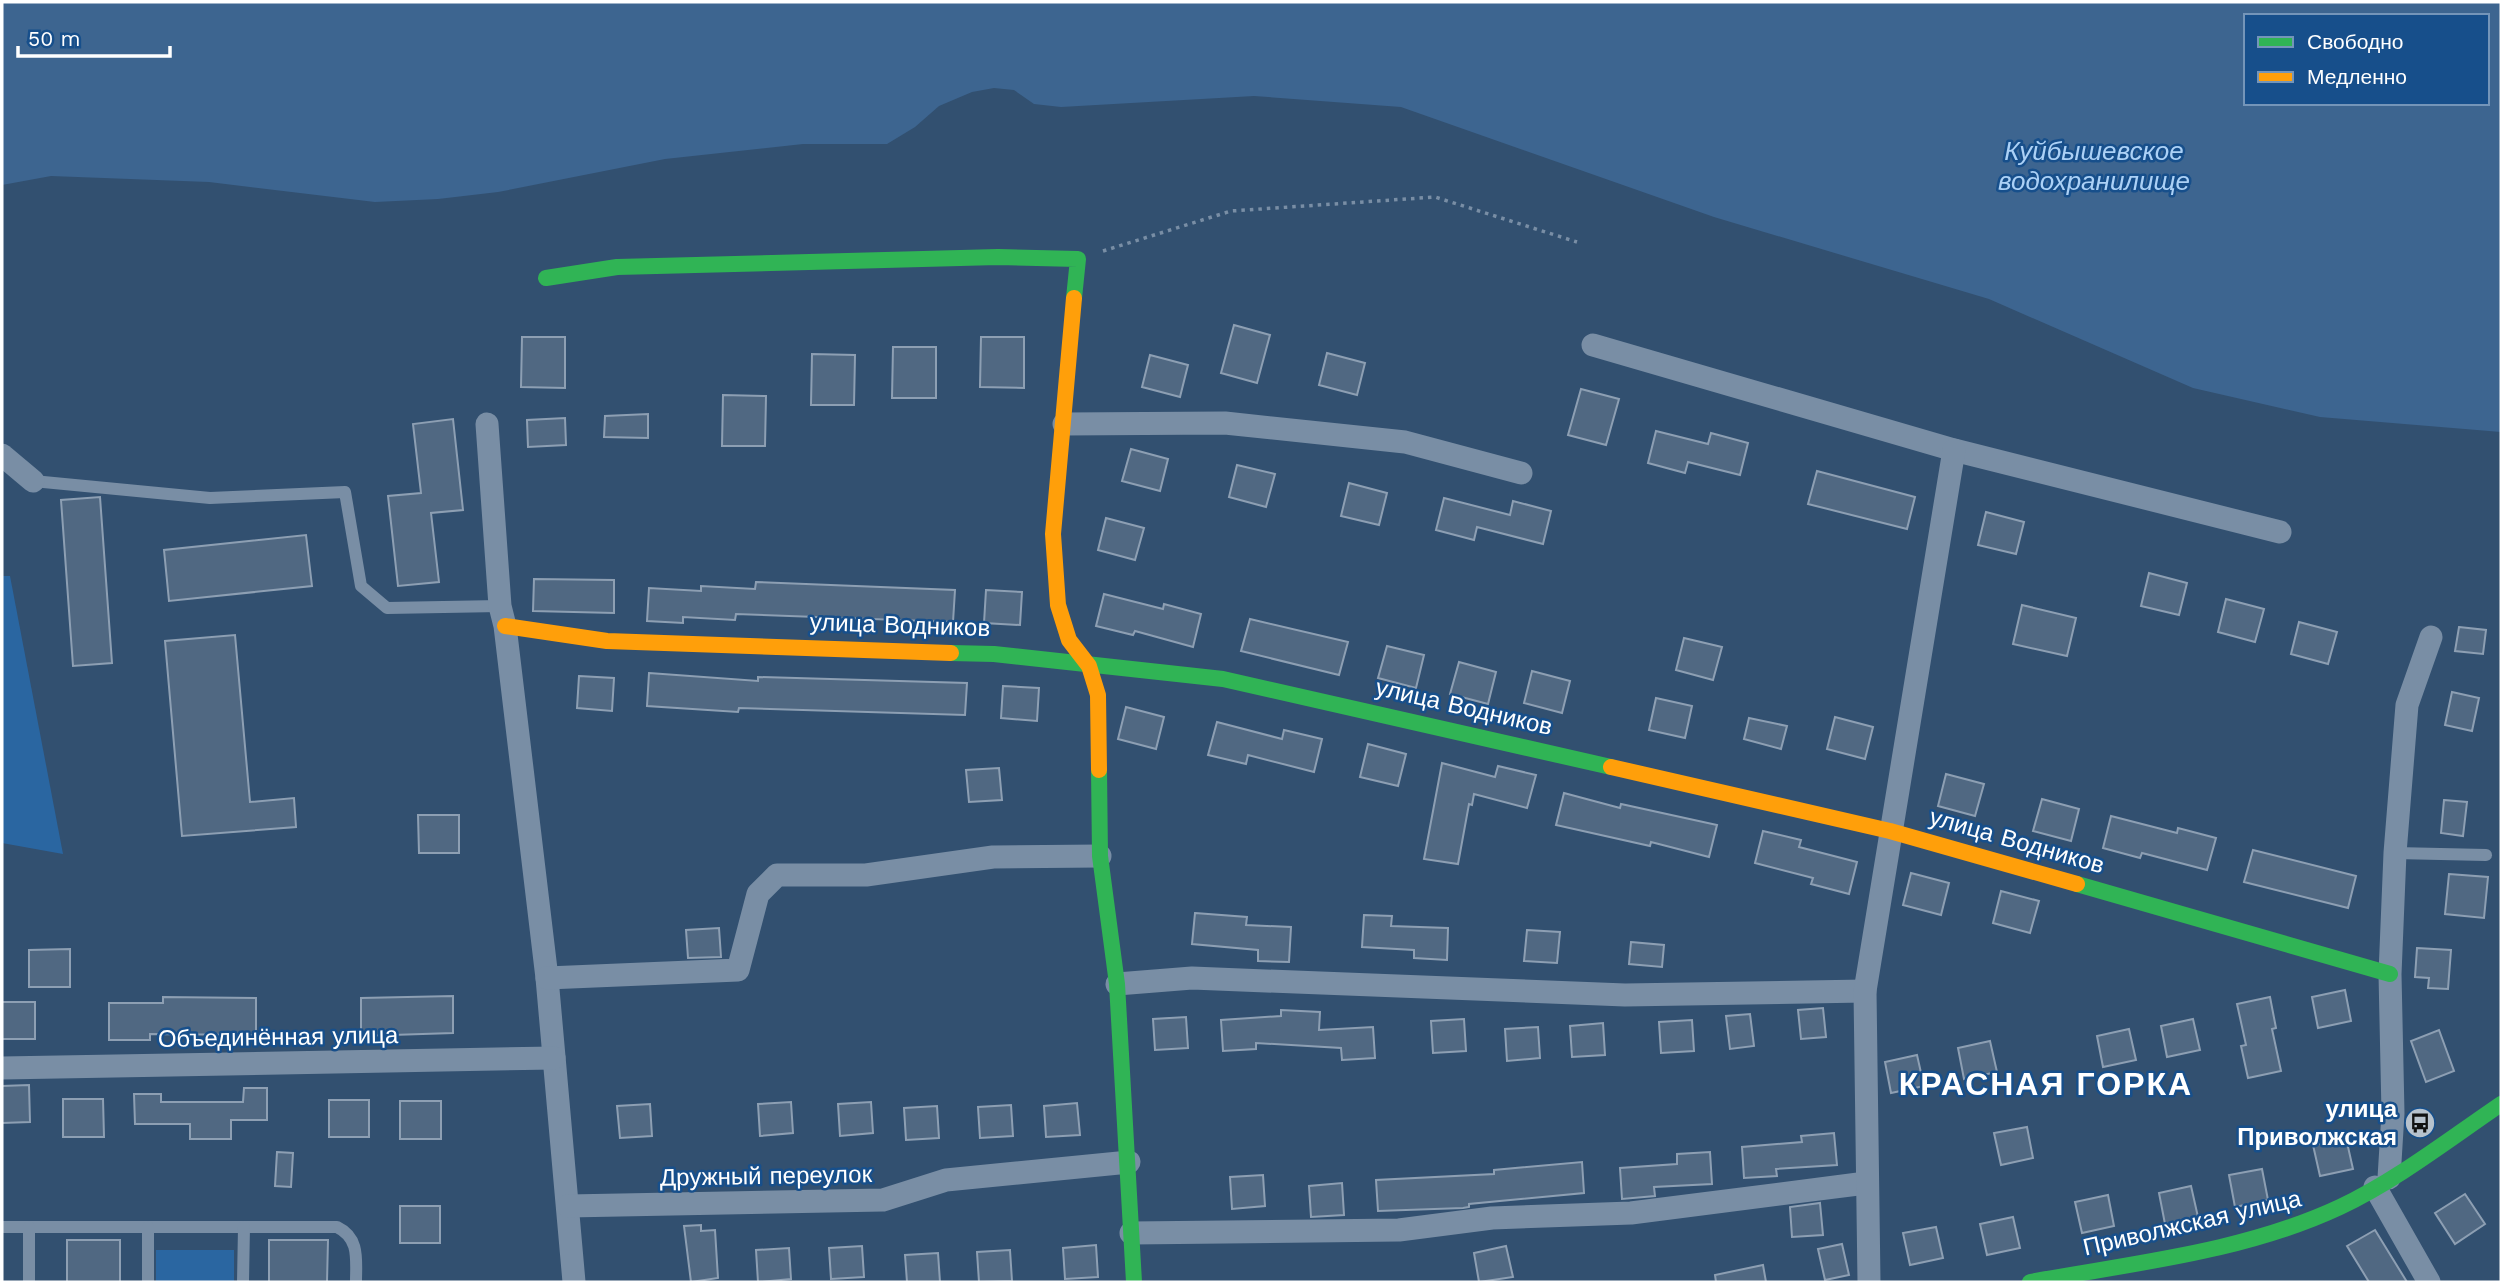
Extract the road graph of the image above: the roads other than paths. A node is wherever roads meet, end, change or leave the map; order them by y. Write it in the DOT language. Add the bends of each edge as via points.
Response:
graph roads {
  1 [pos="546,278"];
  2 [pos="1593,345"];
  3 [pos="487,424"];
  4 [pos="1064,424"];
  5 [pos="1954,450"];
  6 [pos="2,455"];
  7 [pos="1521,473"];
  8 [pos="33,481"];
  9 [pos="2280,532"];
  10 [pos="503,616"];
  11 [pos="2431,637"];
  12 [pos="1089,666"];
  13 [pos="1890,831"];
  14 [pos="2395,853"];
  15 [pos="2486,855"];
  16 [pos="1100,856"];
  17 [pos="2390,974"];
  18 [pos="547,978"];
  19 [pos="1117,984"];
  20 [pos="1865,991"];
  21 [pos="554,1058"];
  22 [pos="2,1068"];
  23 [pos="2501,1104"];
  24 [pos="1129,1163"];
  25 [pos="1866,1183"];
  26 [pos="2382,1183"];
  27 [pos="568,1206"];
  28 [pos="2,1227"];
  29 [pos="29,1227"];
  30 [pos="148,1227"];
  31 [pos="243,1227"];
  32 [pos="1131,1233"];
  33 [pos="30,1282"];
  34 [pos="148,1282"];
  35 [pos="243,1282"];
  36 [pos="356,1282"];
  37 [pos="574,1282"];
  38 [pos="1134,1282"];
  39 [pos="1869,1282"];
  40 [pos="2030,1282"];
  41 [pos="2429,1282"];
  1 -- 4 [label="street" via="617,267 1078,259"];
  2 -- 5 [label="street"];
  3 -- 10 [label="street"];
  4 -- 7 [label="street" via="1238,424 1405,442"];
  4 -- 12 [label="street" via="1053,534 1058,605 1069,640"];
  5 -- 9 [label="street"];
  5 -- 13 [label="street"];
  6 -- 8 [label="street"];
  8 -- 10 [label="lane" via="210,498 345,492 361,586 387,608"];
  10 -- 12 [label="street, улица Водников" via="607,641 995,654"];
  10 -- 18 [label="street"];
  11 -- 14 [label="street" via="2407,705"];
  12 -- 13 [label="street, улица Водников" via="1223,679"];
  12 -- 16 [label="street" via="1098,695"];
  13 -- 17 [label="street, улица Водников"];
  13 -- 20 [label="street"];
  14 -- 15 [label="lane"];
  14 -- 17 [label="street"];
  16 -- 18 [label="street" via="993,857 866,875 777,875 758,894 738,970"];
  16 -- 19 [label="street"];
  17 -- 26 [label="street" via="2393,1113"];
  18 -- 21 [label="street"];
  19 -- 20 [label="street" via="1192,978 1625,995"];
  19 -- 24 [label="street"];
  20 -- 25 [label="street"];
  21 -- 22 [label="street, Объединённая улица"];
  21 -- 27 [label="street"];
  23 -- 26 [label="street, Приволжская улица"];
  24 -- 27 [label="street, Дружный переулок" via="946,1180 883,1200"];
  24 -- 32 [label="street"];
  25 -- 32 [label="street" via="1631,1213 1492,1218 1399,1230"];
  25 -- 39 [label="street"];
  26 -- 40 [label="street, Приволжская улица" via="2316,1217 2281,1229"];
  26 -- 41 [label="street"];
  27 -- 37 [label="street"];
  28 -- 29 [label="lane"];
  29 -- 30 [label="lane"];
  29 -- 33 [label="lane"];
  30 -- 31 [label="lane"];
  30 -- 34 [label="lane"];
  31 -- 35 [label="lane"];
  31 -- 36 [label="lane" via="337,1227 354,1243"];
  32 -- 38 [label="street"];
}
